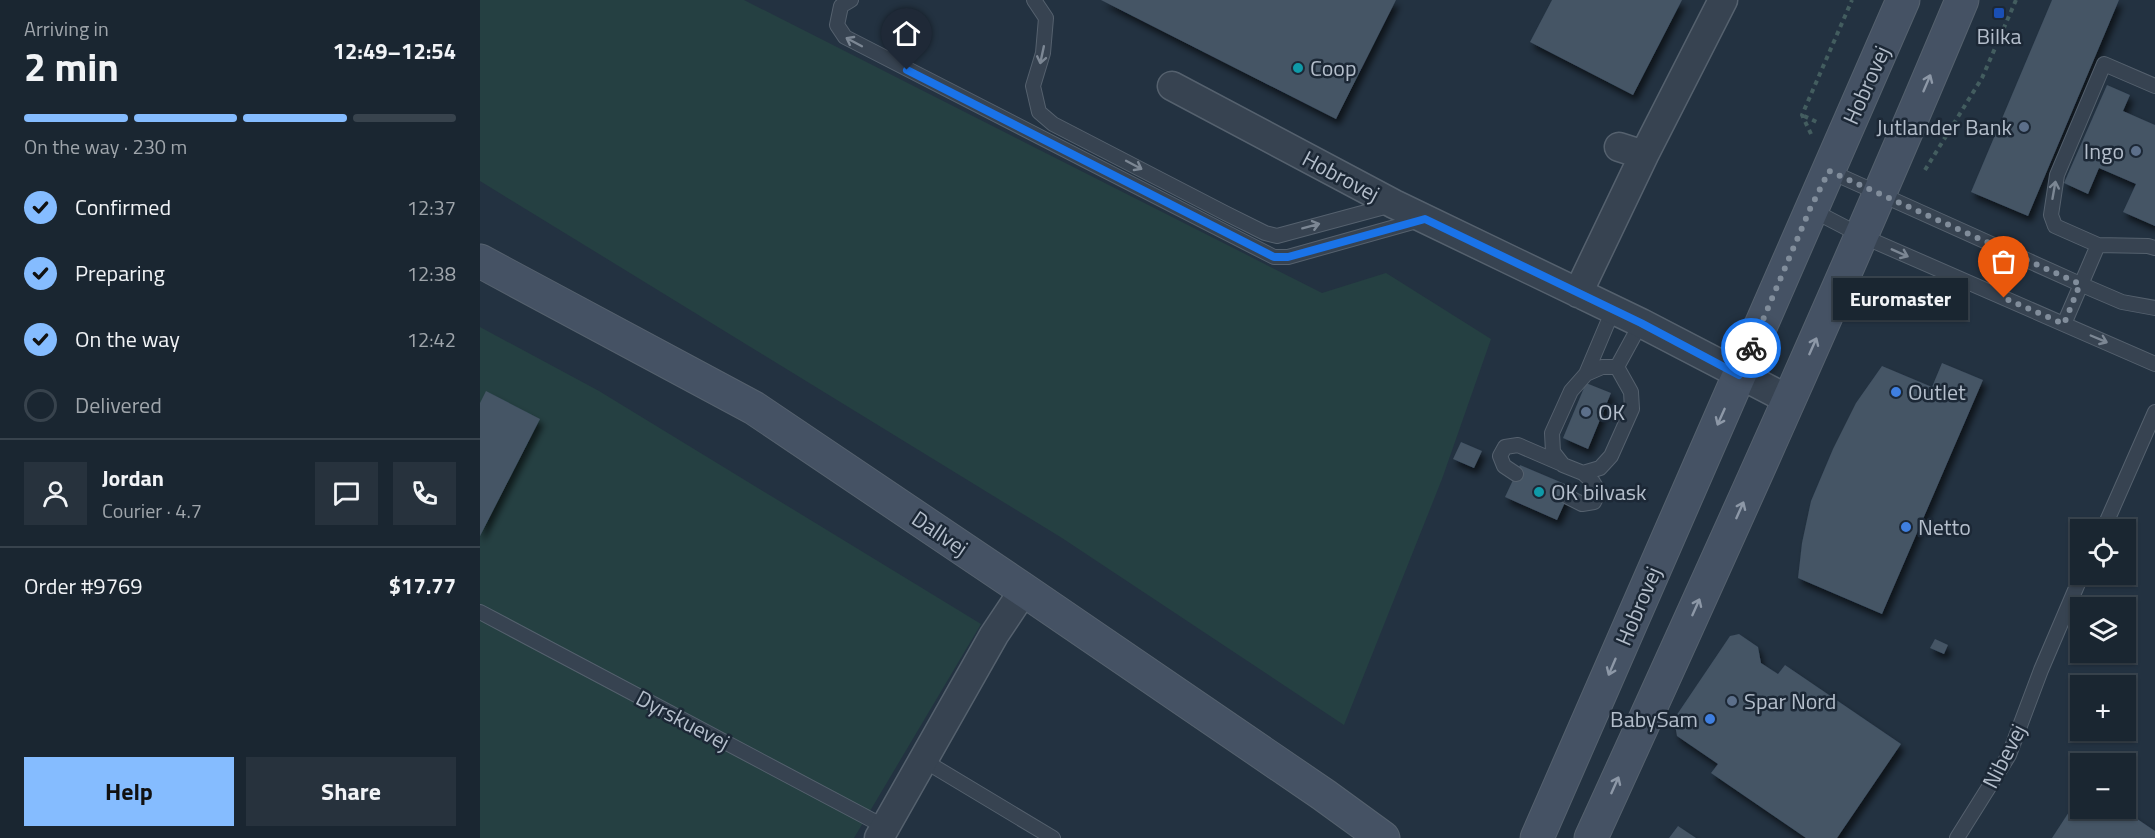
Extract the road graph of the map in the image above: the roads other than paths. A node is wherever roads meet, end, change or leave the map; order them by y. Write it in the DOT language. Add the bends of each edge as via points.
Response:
graph roads {
  1 [pos="852,0"];
  2 [pos="1034,0"];
  3 [pos="1723,0"];
  4 [pos="1903,0"];
  5 [pos="1962,0"];
  6 [pos="1172,86"];
  7 [pos="2155,86"];
  8 [pos="1829,171"];
  9 [pos="1879,195"];
  10 [pos="1394,204"];
  11 [pos="1810,209"];
  12 [pos="1425,219"];
  13 [pos="1862,236"];
  14 [pos="2098,245"];
  15 [pos="2155,248"];
  16 [pos="480,261"];
  17 [pos="2080,284"];
  18 [pos="1578,293"];
  19 [pos="2155,308"];
  20 [pos="1613,310"];
  21 [pos="1641,323"];
  22 [pos="2064,324"];
  23 [pos="2155,364"];
  24 [pos="1617,367"];
  25 [pos="1586,374"];
  26 [pos="1739,375"];
  27 [pos="1789,400"];
  28 [pos="2155,412"];
  29 [pos="1563,465"];
  30 [pos="1583,472"];
  31 [pos="1516,474"];
  32 [pos="1568,497"];
  33 [pos="2108,519"];
  34 [pos="2077,585"];
  35 [pos="1024,590"];
  36 [pos="480,612"];
  37 [pos="923,760"];
  38 [pos="882,833"];
  39 [pos="1384,837"];
  40 [pos="1053,838"];
  41 [pos="1538,838"];
  42 [pos="1591,838"];
  43 [pos="1957,838"];
  12 -- 1 [label="lane, one-way" via="1288,257 1274,257 844,37 837,25 841,6"];
  2 -- 10 [label="lane, one-way" via="1046,18 1043,53 1033,86 1039,112 1053,124 1277,236"];
  3 -- 18 [label="street" via="1631,151"];
  4 -- 8 [label="main road, Hobrovej"];
  9 -- 5 [label="main road, one-way"];
  6 -- 10 [label="street, Hobrovej"];
  14 -- 7 [label="lane, one-way" via="2055,226 2051,215 2057,175 2104,64"];
  8 -- 9 [label="lane"];
  8 -- 11 [label="main road, Hobrovej"];
  9 -- 13 [label="main road"];
  9 -- 17 [label="lane"];
  10 -- 12 [label="street, Hobrovej"];
  11 -- 13 [label="lane"];
  11 -- 26 [label="main road, Hobrovej"];
  12 -- 18 [label="street, Hobrovej"];
  13 -- 22 [label="lane, one-way"];
  27 -- 13 [label="main road, one-way"];
  14 -- 15 [label="lane"];
  14 -- 17 [label="lane"];
  16 -- 35 [label="main road, Dallvej" via="754,408"];
  17 -- 19 [label="lane" via="2122,302"];
  17 -- 22 [label="lane"];
  18 -- 20 [label="street, Hobrovej"];
  20 -- 21 [label="street, Hobrovej"];
  20 -- 25 [label="lane"];
  21 -- 24 [label="lane"];
  21 -- 26 [label="street, Hobrovej"];
  22 -- 23 [label="lane, one-way"];
  24 -- 25 [label="lane" via="1602,367"];
  24 -- 30 [label="lane" via="1631,392 1632,409 1611,456 1600,468"];
  25 -- 29 [label="lane" via="1571,391 1552,433 1553,452"];
  26 -- 27 [label="street, Hobrovej"];
  26 -- 41 [label="main road, Hobrovej, one-way"];
  42 -- 27 [label="main road, one-way"];
  28 -- 33 [label="lane"];
  29 -- 30 [label="lane"];
  29 -- 31 [label="lane" via="1518,445 1505,447 1500,456 1504,466"];
  30 -- 32 [label="lane" via="1599,492 1594,502 1582,504"];
  34 -- 43 [label="lane, Nibevej" via="2009,755"];
  35 -- 37 [label="street, Dyrskuevej"];
  35 -- 39 [label="main road, Dallvej"];
  36 -- 38 [label="lane, Dyrskuevej"];
  37 -- 38 [label="street, Dyrskuevej"];
  37 -- 40 [label="lane"];
}
